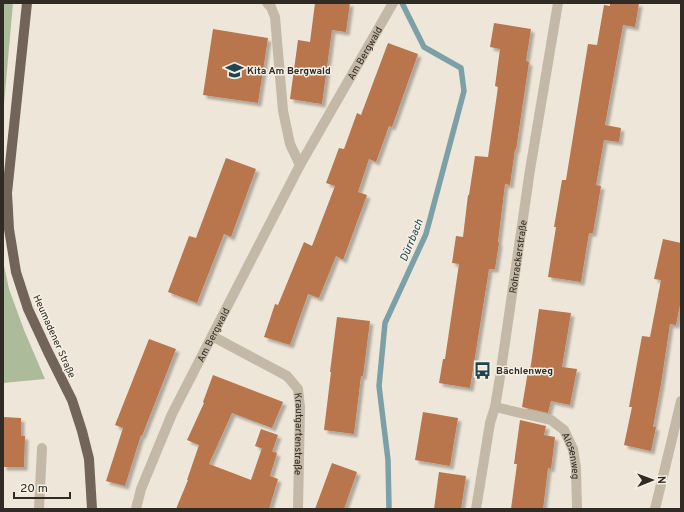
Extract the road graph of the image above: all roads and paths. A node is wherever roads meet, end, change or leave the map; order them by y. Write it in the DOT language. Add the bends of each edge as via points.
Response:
graph roads {
  1 [pos="27,3"];
  2 [pos="267,3"];
  3 [pos="393,3"];
  4 [pos="558,3"];
  5 [pos="300,165"];
  6 [pos="212,336"];
  7 [pos="681,401"];
  8 [pos="495,407"];
  9 [pos="42,448"];
  10 [pos="39,509"];
  11 [pos="92,509"];
  12 [pos="136,509"];
  13 [pos="298,509"];
  14 [pos="476,509"];
  15 [pos="577,509"];
  16 [pos="655,509"];
  1 -- 11 [label="main road, Heumadener Straße" via="7,193 9,229 16,272 28,309 72,400 82,431 89,459"];
  2 -- 5 [label="street" via="275,16 283,111 290,144"];
  3 -- 5 [label="street, Am Bergwald"];
  4 -- 8 [label="street, Rohrackerstraße"];
  5 -- 6 [label="street, Am Bergwald"];
  6 -- 12 [label="street, Am Bergwald" via="172,414 141,489"];
  6 -- 13 [label="street, Krautgartenstraße" via="287,376 298,389"];
  7 -- 16 [label="street"];
  8 -- 14 [label="street, Rohrackerstraße"];
  8 -- 15 [label="street, Alosenweg" via="551,420 564,430 573,449"];
  9 -- 10 [label="street"];
}
